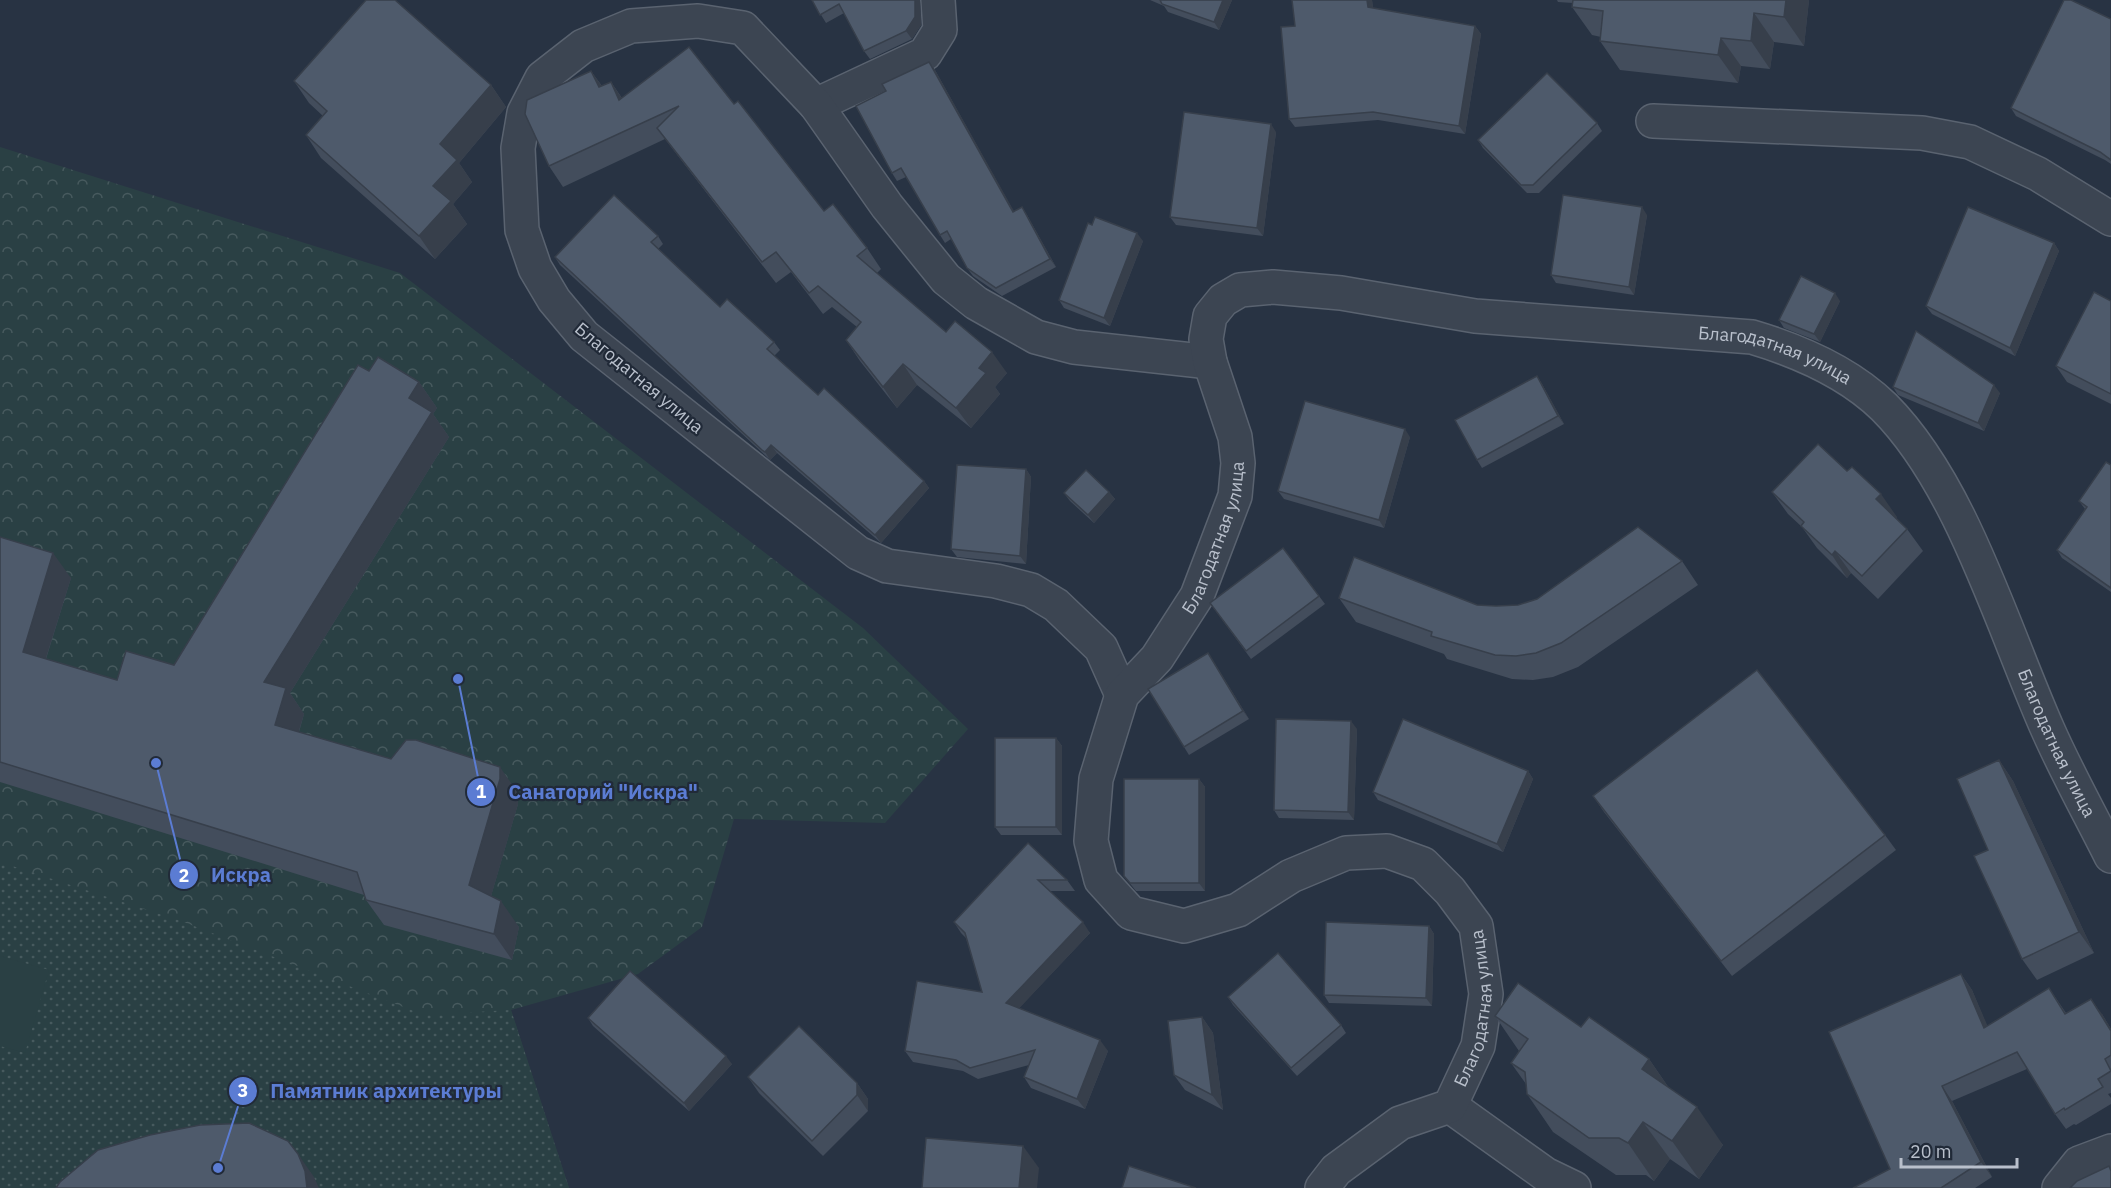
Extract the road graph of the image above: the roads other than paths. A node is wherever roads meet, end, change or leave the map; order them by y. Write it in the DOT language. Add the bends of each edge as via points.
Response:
graph roads {
  1 [pos="938,0"];
  2 [pos="816,105"];
  3 [pos="1653,121"];
  4 [pos="2111,219"];
  5 [pos="1210,362"];
  6 [pos="1122,695"];
  7 [pos="2111,856"];
  8 [pos="1450,1106"];
  9 [pos="2111,1151"];
  10 [pos="1322,1188"];
  11 [pos="1574,1188"];
  12 [pos="2059,1188"];
  1 -- 2 [label="street" via="940,30 925,54"];
  2 -- 5 [label="street, Благодатная улица" via="887,206 946,279 976,303 1036,337 1074,346"];
  2 -- 6 [label="street, Благодатная улица" via="743,28 698,21 632,26 583,46 542,78 524,113 518,148 522,230 535,268 554,300 584,336 858,553 887,566 996,581 1031,590 1056,605 1101,648"];
  3 -- 4 [label="street" via="1922,133 1970,142 2038,174"];
  5 -- 6 [label="street, Благодатная улица" via="1235,437 1235,496 1197,596 1157,658"];
  5 -- 7 [label="street, Благодатная улица" via="1206,339 1210,316 1223,300 1240,290 1273,287 1341,293 1475,316 1752,337 1791,348 1835,371 1883,407 1924,457 1966,535 2048,731"];
  6 -- 8 [label="street, Благодатная улица" via="1096,779 1091,841 1101,880 1131,913 1184,926 1238,910 1291,876 1356,853 1387,851 1423,864 1450,891 1476,926 1486,994 1478,1046"];
  8 -- 10 [label="street, Благодатная улица" via="1400,1123 1336,1170"];
  8 -- 11 [label="street, Благодатная улица" via="1545,1174"];
  9 -- 12 [label="street" via="2079,1163"];
}
